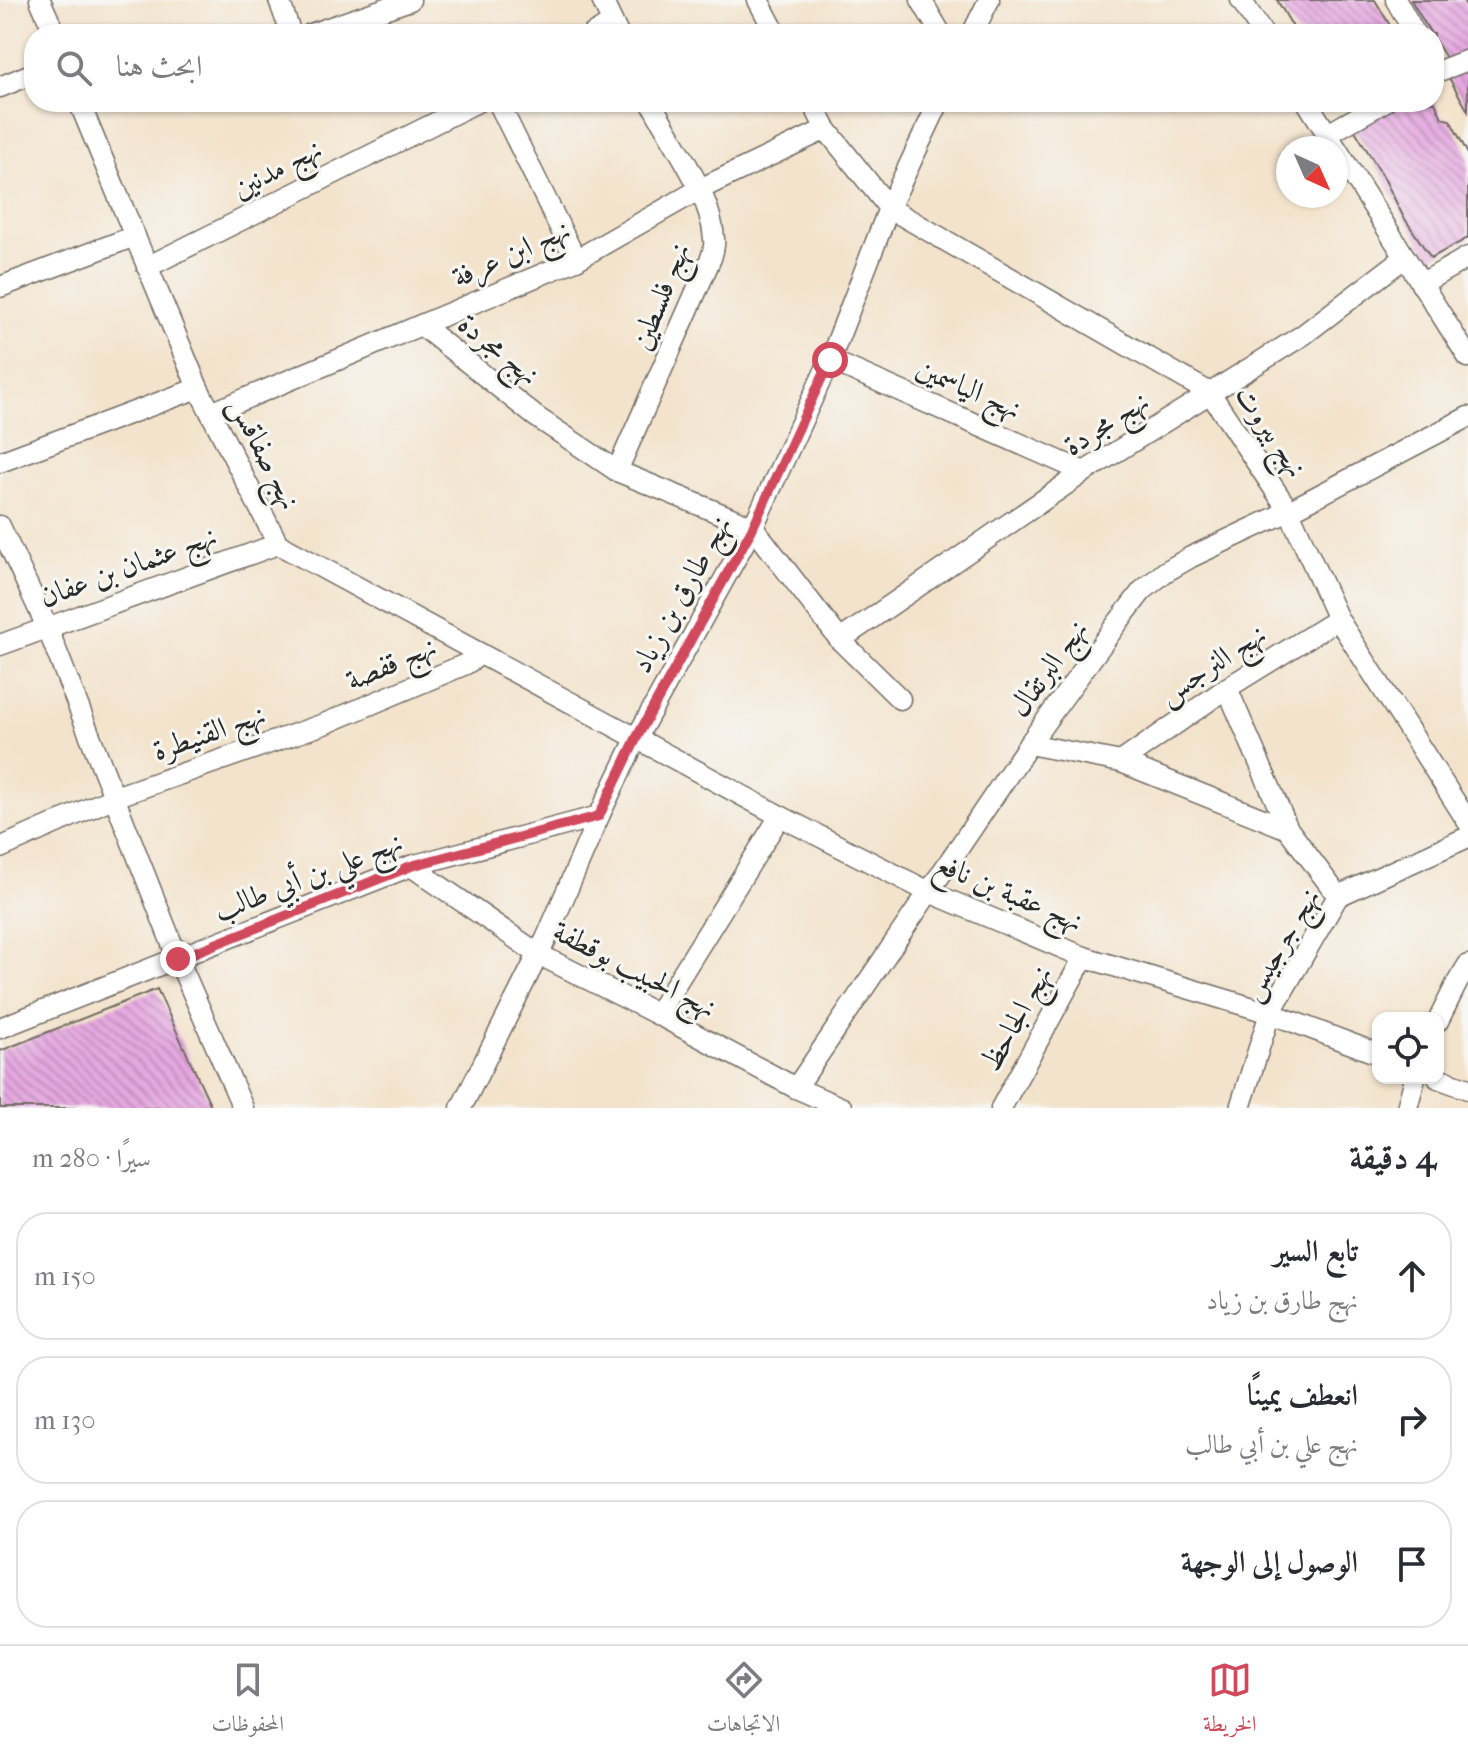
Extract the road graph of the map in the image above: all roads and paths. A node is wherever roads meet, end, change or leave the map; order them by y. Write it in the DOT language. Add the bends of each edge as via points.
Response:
graph roads {
  1 [pos="40,0"];
  2 [pos="279,0"];
  3 [pos="410,0"];
  4 [pos="602,0"];
  5 [pos="758,0"];
  6 [pos="921,0"];
  7 [pos="989,0"];
  8 [pos="1241,0"];
  9 [pos="1396,0"];
  10 [pos="51,24"];
  11 [pos="287,24"];
  12 [pos="340,24"];
  13 [pos="613,24"];
  14 [pos="771,24"];
  15 [pos="935,24"];
  16 [pos="977,24"];
  17 [pos="1257,24"];
  18 [pos="1409,24"];
  19 [pos="1468,60"];
  20 [pos="1444,68"];
  21 [pos="24,77"];
  22 [pos="0,87"];
  23 [pos="83,112"];
  24 [pos="457,112"];
  25 [pos="503,112"];
  26 [pos="657,112"];
  27 [pos="817,112"];
  28 [pos="934,112"];
  29 [pos="1314,112"];
  30 [pos="1366,112"];
  31 [pos="826,129"];
  32 [pos="1328,134"];
  33 [pos="700,189"];
  34 [pos="889,208"];
  35 [pos="135,236"];
  36 [pos="1468,257"];
  37 [pos="1404,258"];
  38 [pos="576,260"];
  39 [pos="147,267"];
  40 [pos="1421,284"];
  41 [pos="0,287"];
  42 [pos="421,325"];
  43 [pos="1468,357"];
  44 [pos="830,360"];
  45 [pos="198,388"];
  46 [pos="1210,393"];
  47 [pos="211,413"];
  48 [pos="1468,417"];
  49 [pos="0,462"];
  50 [pos="617,471"];
  51 [pos="1084,472"];
  52 [pos="1289,511"];
  53 [pos="0,526"];
  54 [pos="753,527"];
  55 [pos="278,544"];
  56 [pos="1338,619"];
  57 [pos="47,627"];
  58 [pos="840,640"];
  59 [pos="0,645"];
  60 [pos="481,654"];
  61 [pos="1227,688"];
  62 [pos="900,699"];
  63 [pos="324,724"];
  64 [pos="637,737"];
  65 [pos="1029,744"];
  66 [pos="1121,762"];
  67 [pos="115,797"];
  68 [pos="599,816"];
  69 [pos="780,816"];
  70 [pos="1468,822"];
  71 [pos="1288,829"];
  72 [pos="1468,837"];
  73 [pos="0,848"];
  74 [pos="411,866"];
  75 [pos="929,892"];
  76 [pos="1338,896"];
  77 [pos="538,954"];
  78 [pos="1084,957"];
  79 [pos="178,959"];
  80 [pos="1468,965"];
  81 [pos="1442,1012"];
  82 [pos="1270,1013"];
  83 [pos="657,1014"];
  84 [pos="0,1028"];
  85 [pos="1372,1052"];
  86 [pos="1444,1080"];
  87 [pos="1413,1084"];
  88 [pos="796,1088"];
  89 [pos="1468,1089"];
  90 [pos="243,1108"];
  91 [pos="461,1108"];
  92 [pos="842,1108"];
  93 [pos="1001,1108"];
  94 [pos="1240,1108"];
  95 [pos="1407,1108"];
  1 -- 10 [label="street"];
  2 -- 11 [label="street"];
  3 -- 12 [label="street"];
  4 -- 13 [label="street"];
  5 -- 14 [label="street"];
  6 -- 15 [label="street"];
  7 -- 16 [label="street"];
  8 -- 17 [label="street"];
  9 -- 18 [label="street"];
  19 -- 20 [label="street"];
  21 -- 22 [label="street"];
  23 -- 35 [label="street, نهج صفاقس"];
  24 -- 39 [label="street, نهج مدنين"];
  25 -- 38 [label="street"];
  26 -- 33 [label="street, نهج فلسطين"];
  27 -- 31 [label="street"];
  28 -- 34 [label="street, نهج طارق بن زياد"];
  29 -- 32 [label="street"];
  30 -- 32 [label="street"];
  31 -- 33 [label="street, نهج ابن عرفة"];
  31 -- 34 [label="street"];
  32 -- 37 [label="street"];
  33 -- 38 [label="street, نهج ابن عرفة"];
  33 -- 50 [label="street, نهج فلسطين" via="715,242 711,258"];
  34 -- 44 [label="street, نهج طارق بن زياد"];
  34 -- 46 [label="street, نهج بيروت"];
  35 -- 39 [label="street, نهج صفاقس"];
  35 -- 41 [label="street"];
  36 -- 40 [label="street"];
  37 -- 40 [label="street"];
  37 -- 46 [label="street, نهج مجردة" via="1303,335"];
  38 -- 42 [label="street, نهج ابن عرفة"];
  39 -- 45 [label="street, نهج صفاقس"];
  40 -- 43 [label="street"];
  42 -- 47 [label="street, نهج ابن عرفة"];
  42 -- 50 [label="street, نهج مجردة" via="535,416"];
  44 -- 51 [label="street, نهج الياسمين"];
  44 -- 54 [label="street, نهج طارق بن زياد"];
  45 -- 47 [label="street, نهج صفاقس"];
  45 -- 49 [label="street"];
  46 -- 51 [label="street, نهج مجردة"];
  46 -- 52 [label="street, نهج بيروت"];
  47 -- 55 [label="street, نهج صفاقس"];
  48 -- 52 [label="street, نهج البرتقال"];
  50 -- 54 [label="street, نهج مجردة"];
  51 -- 58 [label="street, نهج مجردة"];
  52 -- 56 [label="street, نهج بيروت"];
  52 -- 65 [label="street, نهج البرتقال" via="1191,557 1142,591"];
  53 -- 57 [label="street"];
  54 -- 58 [label="street"];
  54 -- 64 [label="street, نهج طارق بن زياد"];
  55 -- 57 [label="street, نهج عثمان بن عفان"];
  55 -- 60 [label="street, نهج صفاقس"];
  56 -- 61 [label="street, نهج النرجس"];
  56 -- 70 [label="street, نهج بيروت"];
  57 -- 59 [label="street, نهج عثمان بن عفان"];
  57 -- 67 [label="street"];
  58 -- 62 [label="street"];
  60 -- 63 [label="street, نهج قفصة"];
  60 -- 64 [label="street, نهج صفاقس"];
  61 -- 66 [label="street, نهج النرجس"];
  61 -- 71 [label="street"];
  63 -- 67 [label="street, نهج القنيطرة"];
  64 -- 68 [label="street, نهج طارق بن زياد"];
  64 -- 69 [label="street, نهج عقبة بن نافع"];
  65 -- 66 [label="street"];
  65 -- 75 [label="street, نهج البرتقال"];
  66 -- 71 [label="street"];
  67 -- 73 [label="street, نهج القنيطرة"];
  67 -- 79 [label="street"];
  68 -- 74 [label="street, نهج علي بن أبي طالب"];
  68 -- 77 [label="street, نهج طارق بن زياد"];
  69 -- 75 [label="street, نهج عقبة بن نافع"];
  69 -- 83 [label="street"];
  71 -- 76 [label="street"];
  72 -- 76 [label="street, نهج جرجيس"];
  74 -- 77 [label="street, نهج الحبيب بوقطفة"];
  74 -- 79 [label="street, نهج علي بن أبي طالب"];
  75 -- 78 [label="street, نهج عقبة بن نافع"];
  75 -- 88 [label="street, نهج البرتقال"];
  76 -- 82 [label="street, نهج جرجيس"];
  77 -- 83 [label="street, نهج الحبيب بوقطفة"];
  77 -- 91 [label="street, نهج طارق بن زياد"];
  78 -- 82 [label="street, نهج عقبة بن نافع"];
  78 -- 93 [label="street, نهج الجاحظ"];
  79 -- 84 [label="street, نهج علي بن أبي طالب"];
  79 -- 90 [label="street"];
  80 -- 81 [label="street"];
  82 -- 85 [label="street, نهج عقبة بن نافع"];
  82 -- 94 [label="street, نهج جرجيس"];
  83 -- 88 [label="street, نهج الحبيب بوقطفة"];
  86 -- 89 [label="street"];
  87 -- 95 [label="street"];
  88 -- 92 [label="street, نهج الحبيب بوقطفة"];
}
